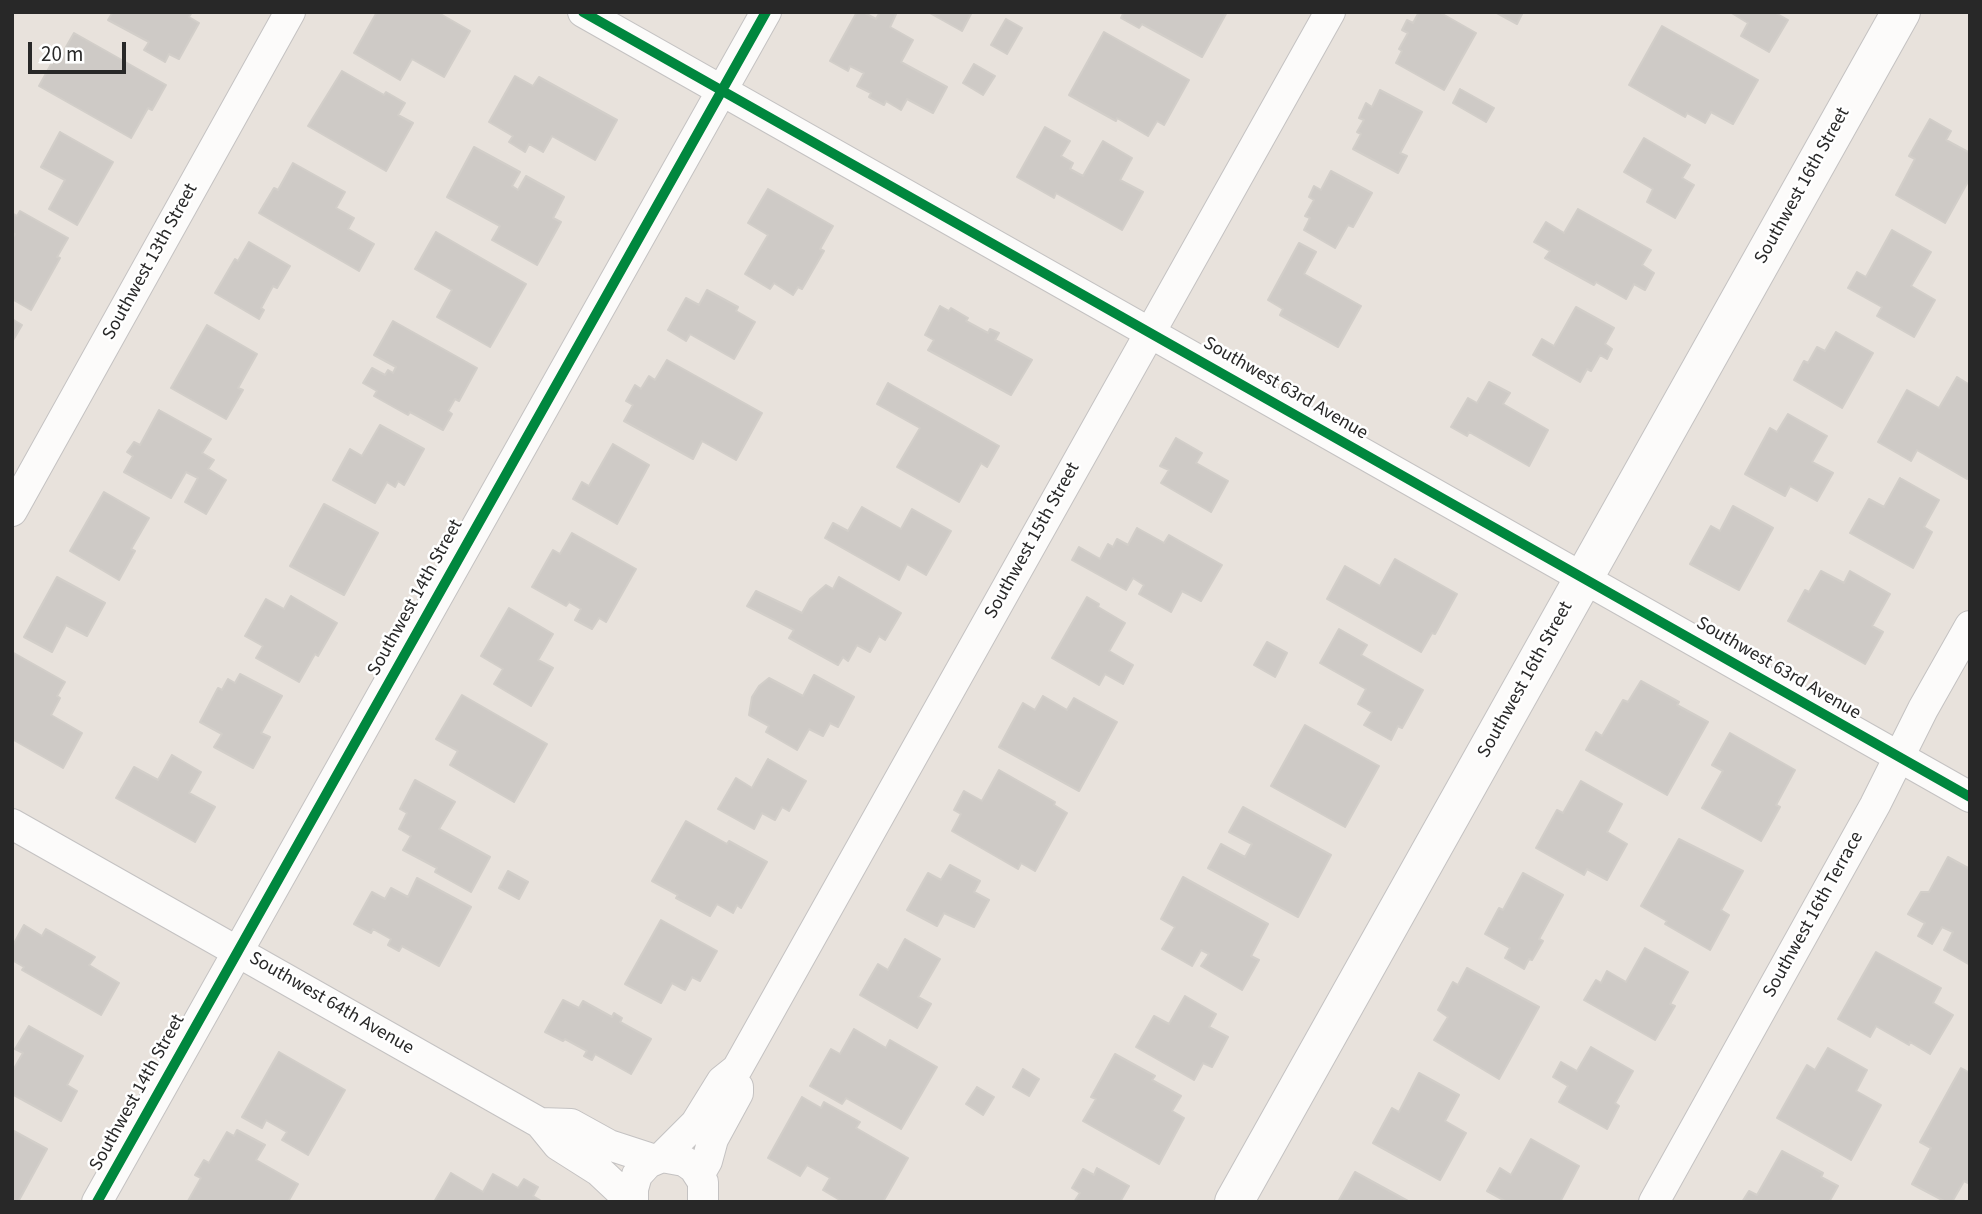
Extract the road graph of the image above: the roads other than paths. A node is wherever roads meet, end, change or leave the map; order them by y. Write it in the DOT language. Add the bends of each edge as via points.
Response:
graph roads {
  1 [pos="290,12"];
  2 [pos="583,12"];
  3 [pos="766,12"];
  4 [pos="1330,12"];
  5 [pos="1901,12"];
  6 [pos="721,90"];
  7 [pos="1150,332"];
  8 [pos="12,511"];
  9 [pos="1584,578"];
  10 [pos="1970,626"];
  11 [pos="1900,758"];
  12 [pos="1970,797"];
  13 [pos="12,824"];
  14 [pos="238,951"];
  15 [pos="737,1069"];
  16 [pos="540,1123"];
  17 [pos="659,1159"];
  18 [pos="706,1191"];
  19 [pos="97,1202"];
  20 [pos="633,1202"];
  21 [pos="1234,1202"];
  22 [pos="1654,1202"];
  1 -- 8 [label="street, Southwest 13th Street"];
  2 -- 6 [label="street, Southwest 63rd Avenue"];
  3 -- 6 [label="street, Southwest 14th Street"];
  4 -- 7 [label="street, Southwest 15th Street"];
  5 -- 9 [label="street, Southwest 16th Street"];
  6 -- 7 [label="street, Southwest 63rd Avenue"];
  6 -- 14 [label="street, Southwest 14th Street"];
  7 -- 9 [label="street, Southwest 63rd Avenue"];
  7 -- 15 [label="street, Southwest 15th Street"];
  9 -- 11 [label="street, Southwest 63rd Avenue"];
  9 -- 21 [label="street, Southwest 16th Street"];
  10 -- 11 [label="street, Southwest 16th Terrace"];
  11 -- 12 [label="street, Southwest 63rd Avenue"];
  11 -- 22 [label="street, Southwest 16th Terrace"];
  13 -- 14 [label="street, Southwest 64th Avenue"];
  14 -- 16 [label="street, Southwest 64th Avenue"];
  14 -- 19 [label="street, Southwest 14th Street"];
  15 -- 17 [label="street, Southwest 15th Street" via="722,1082 696,1123"];
  15 -- 18 [label="street, Southwest 15th Street" via="738,1093 713,1139"];
  16 -- 17 [label="street, Southwest 64th Avenue" via="571,1124 609,1145"];
  16 -- 20 [label="street, Southwest 64th Avenue" via="558,1145 599,1171"];
  17 -- 18 [label="street, Southwest 64th Avenue" via="684,1161"];
  17 -- 20 [label="street, Southwest 15th Street" via="637,1175"];
}
